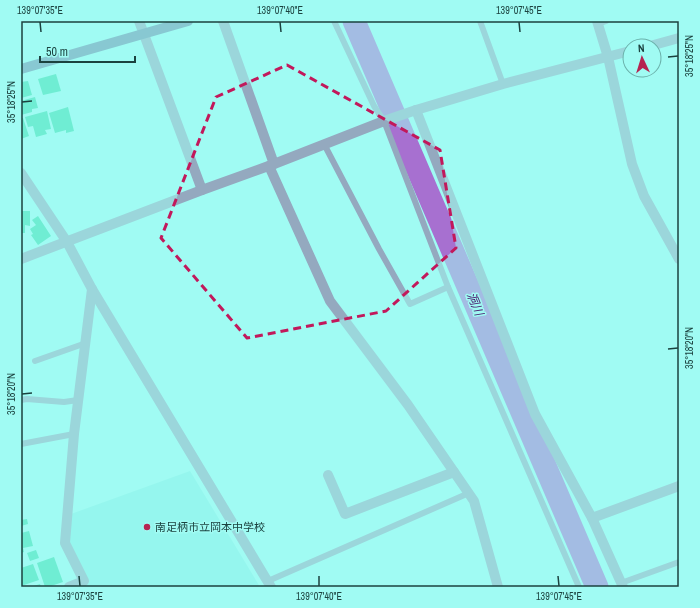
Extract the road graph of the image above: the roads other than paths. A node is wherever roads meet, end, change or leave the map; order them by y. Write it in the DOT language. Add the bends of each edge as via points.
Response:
graph roads {
  1 [pos="139,21"];
  2 [pos="188,21"];
  3 [pos="223,21"];
  4 [pos="334,21"];
  5 [pos="480,21"];
  6 [pos="600,22"];
  7 [pos="144,33"];
  8 [pos="679,38"];
  9 [pos="662,43"];
  10 [pos="622,53"];
  11 [pos="608,57"];
  12 [pos="21,69"];
  13 [pos="503,84"];
  14 [pos="416,110"];
  15 [pos="384,121"];
  16 [pos="324,144"];
  17 [pos="271,165"];
  18 [pos="21,173"];
  19 [pos="202,190"];
  20 [pos="66,242"];
  21 [pos="21,259"];
  22 [pos="679,259"];
  23 [pos="448,287"];
  24 [pos="92,289"];
  25 [pos="86,343"];
  26 [pos="35,361"];
  27 [pos="21,400"];
  28 [pos="78,400"];
  29 [pos="74,434"];
  30 [pos="21,444"];
  31 [pos="454,472"];
  32 [pos="328,475"];
  33 [pos="679,486"];
  34 [pos="469,493"];
  35 [pos="592,518"];
  36 [pos="679,562"];
  37 [pos="270,584"];
  38 [pos="622,585"];
  39 [pos="69,587"];
  40 [pos="498,587"];
  41 [pos="579,587"];
  1 -- 7 [label="street"];
  2 -- 7 [label="main road"];
  3 -- 17 [label="street"];
  4 -- 15 [label="lane" via="374,106"];
  5 -- 13 [label="lane"];
  6 -- 11 [label="street"];
  7 -- 12 [label="main road"];
  7 -- 19 [label="street"];
  8 -- 9 [label="street"];
  10 -- 11 [label="street"];
  11 -- 13 [label="street"];
  11 -- 22 [label="street" via="632,164 644,196"];
  13 -- 14 [label="street"];
  14 -- 15 [label="street"];
  14 -- 35 [label="street" via="535,414"];
  15 -- 16 [label="street"];
  15 -- 23 [label="lane"];
  16 -- 17 [label="street"];
  16 -- 23 [label="lane" via="410,304"];
  17 -- 19 [label="street"];
  17 -- 31 [label="street" via="330,301 408,405"];
  18 -- 20 [label="street"];
  19 -- 20 [label="street"];
  20 -- 21 [label="street"];
  20 -- 24 [label="street"];
  23 -- 41 [label="lane"];
  24 -- 25 [label="street"];
  24 -- 37 [label="street"];
  25 -- 26 [label="lane"];
  25 -- 28 [label="street"];
  27 -- 28 [label="lane"];
  28 -- 29 [label="street"];
  29 -- 30 [label="lane"];
  29 -- 39 [label="street" via="65,543 84,581"];
  31 -- 32 [label="street" via="345,514"];
  31 -- 34 [label="street"];
  33 -- 35 [label="street"];
  34 -- 37 [label="lane"];
  34 -- 40 [label="street" via="474,501"];
  35 -- 38 [label="street"];
  36 -- 38 [label="lane"];
}
